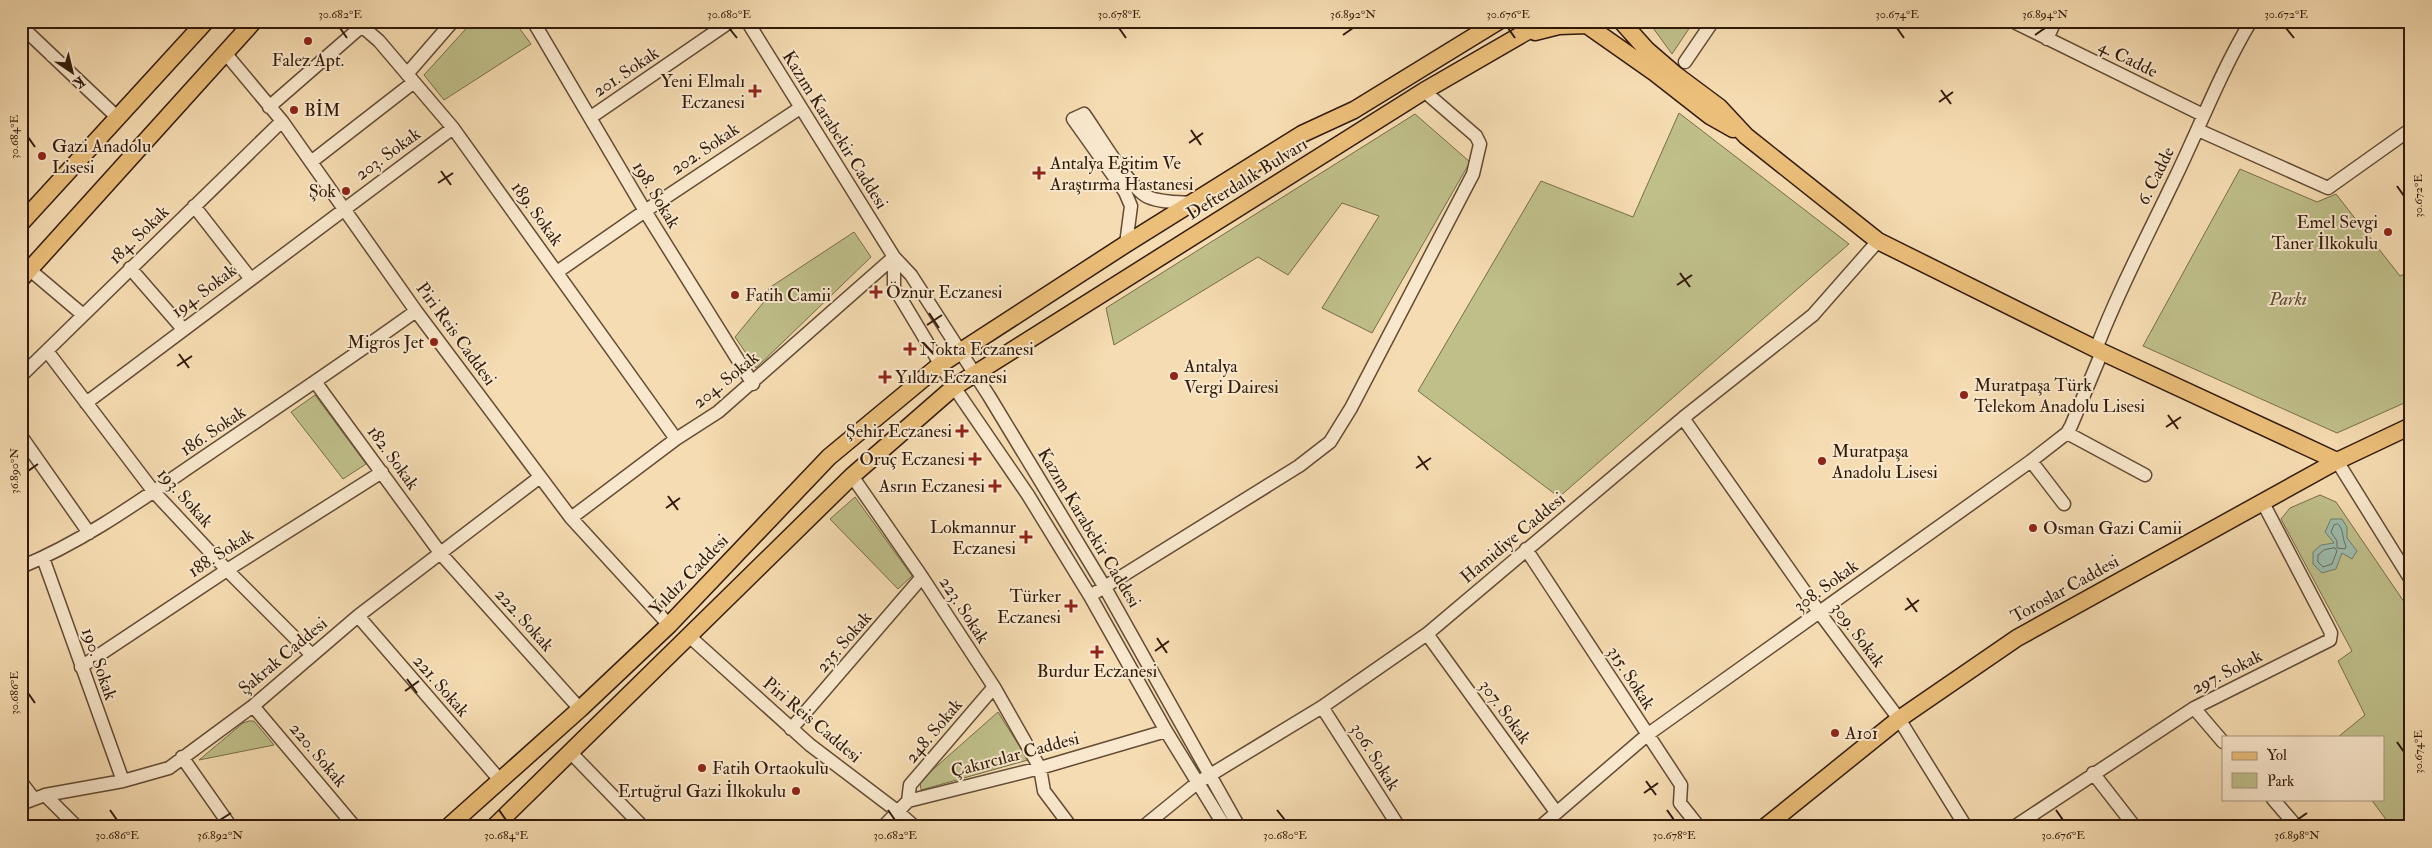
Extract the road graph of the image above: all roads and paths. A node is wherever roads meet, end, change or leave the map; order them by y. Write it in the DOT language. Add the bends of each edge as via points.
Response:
graph roads {
  1 [pos="206,21"];
  2 [pos="254,21"];
  3 [pos="453,21"];
  4 [pos="533,21"];
  5 [pos="731,21"];
  6 [pos="747,21"];
  7 [pos="1545,21"];
  8 [pos="1621,21"];
  9 [pos="1629,21"];
  10 [pos="1713,21"];
  11 [pos="2012,21"];
  12 [pos="2055,21"];
  13 [pos="2251,21"];
  14 [pos="1494,23"];
  15 [pos="1584,23"];
  16 [pos="359,24"];
  17 [pos="21,26"];
  18 [pos="1637,38"];
  19 [pos="2047,39"];
  20 [pos="1514,40"];
  21 [pos="226,54"];
  22 [pos="1685,62"];
  23 [pos="410,78"];
  24 [pos="1424,91"];
  25 [pos="269,107"];
  26 [pos="800,108"];
  27 [pos="2203,115"];
  28 [pos="591,117"];
  29 [pos="118,118"];
  30 [pos="282,121"];
  31 [pos="453,128"];
  32 [pos="2411,129"];
  33 [pos="2198,130"];
  34 [pos="1746,136"];
  35 [pos="311,162"];
  36 [pos="1194,203"];
  37 [pos="194,206"];
  38 [pos="343,208"];
  39 [pos="645,211"];
  40 [pos="21,223"];
  41 [pos="1878,241"];
  42 [pos="1126,244"];
  43 [pos="894,257"];
  44 [pos="130,268"];
  45 [pos="557,272"];
  46 [pos="26,274"];
  47 [pos="250,278"];
  48 [pos="416,311"];
  49 [pos="82,314"];
  50 [pos="183,329"];
  51 [pos="2099,350"];
  52 [pos="47,351"];
  53 [pos="960,354"];
  54 [pos="941,364"];
  55 [pos="973,374"];
  56 [pos="21,376"];
  57 [pos="316,383"];
  58 [pos="753,384"];
  59 [pos="954,388"];
  60 [pos="86,403"];
  61 [pos="1683,418"];
  62 [pos="2411,426"];
  63 [pos="2066,433"];
  64 [pos="21,436"];
  65 [pos="676,440"];
  66 [pos="2031,461"];
  67 [pos="2337,462"];
  68 [pos="382,472"];
  69 [pos="852,476"];
  70 [pos="2145,476"];
  71 [pos="540,477"];
  72 [pos="154,492"];
  73 [pos="2263,503"];
  74 [pos="2064,504"];
  75 [pos="570,518"];
  76 [pos="89,533"];
  77 [pos="1526,549"];
  78 [pos="441,554"];
  79 [pos="44,558"];
  80 [pos="21,567"];
  81 [pos="227,570"];
  82 [pos="922,577"];
  83 [pos="2411,580"];
  84 [pos="1104,586"];
  85 [pos="1090,596"];
  86 [pos="1819,612"];
  87 [pos="358,616"];
  88 [pos="669,625"];
  89 [pos="1427,634"];
  90 [pos="690,637"];
  91 [pos="312,655"];
  92 [pos="81,667"];
  93 [pos="994,687"];
  94 [pos="253,706"];
  95 [pos="1322,707"];
  96 [pos="2194,708"];
  97 [pos="580,709"];
  98 [pos="1899,720"];
  99 [pos="791,729"];
  100 [pos="1166,731"];
  101 [pos="1647,735"];
  102 [pos="2222,741"];
  103 [pos="571,753"];
  104 [pos="182,757"];
  105 [pos="1040,768"];
  106 [pos="2093,773"];
  107 [pos="1211,774"];
  108 [pos="499,779"];
  109 [pos="123,781"];
  110 [pos="21,782"];
  111 [pos="1198,783"];
  112 [pos="39,797"];
  113 [pos="2274,800"];
  114 [pos="908,801"];
  115 [pos="21,804"];
  116 [pos="897,811"];
  117 [pos="1556,812"];
  118 [pos="497,826"];
  119 [pos="77,827"];
  120 [pos="231,827"];
  121 [pos="355,827"];
  122 [pos="448,827"];
  123 [pos="643,827"];
  124 [pos="883,827"];
  125 [pos="916,827"];
  126 [pos="1071,827"];
  127 [pos="1142,827"];
  128 [pos="1225,827"];
  129 [pos="1239,827"];
  130 [pos="1399,827"];
  131 [pos="1540,827"];
  132 [pos="1699,827"];
  133 [pos="1765,827"];
  134 [pos="1966,827"];
  135 [pos="2014,827"];
  136 [pos="2135,827"];
  137 [pos="2297,827"];
  1 -- 29 [label="main road"];
  2 -- 21 [label="main road"];
  3 -- 23 [label="street"];
  4 -- 28 [label="street, 198. Sokak"];
  5 -- 28 [label="street, 201. Sokak"];
  6 -- 26 [label="street, Kazım Karabekir Caddesi"];
  7 -- 20 [label="main road, Defterdalık Bulvarı"];
  8 -- 18 [label="main road"];
  9 -- 18 [label="main road"];
  10 -- 22 [label="street"];
  11 -- 19 [label="street, 4. Cadde"];
  12 -- 19 [label="street"];
  13 -- 27 [label="street, 6. Cadde"];
  14 -- 36 [label="main road, Defterdalık Bulvarı" via="1354,110 1302,134"];
  15 -- 20 [label="main road" via="1540,30"];
  15 -- 34 [label="main road" via="1710,116"];
  16 -- 23 [label="street, 189. Sokak" via="379,41"];
  16 -- 25 [label="street"];
  17 -- 29 [label="street"];
  18 -- 34 [label="main road" via="1676,75 1719,107"];
  19 -- 27 [label="street, 4. Cadde"];
  20 -- 24 [label="main road, Defterdalık Bulvarı"];
  21 -- 25 [label="street, Piri Reis Caddesi"];
  21 -- 46 [label="main road"];
  23 -- 31 [label="street, 189. Sokak"];
  23 -- 35 [label="street"];
  24 -- 55 [label="main road, Defterdalık Bulvarı"];
  24 -- 84 [label="street" via="1476,136 1480,144 1473,174 1351,408 1330,442 1299,466"];
  25 -- 30 [label="street, Piri Reis Caddesi"];
  26 -- 39 [label="street, 202. Sokak"];
  26 -- 43 [label="street, Kazım Karabekir Caddesi"];
  27 -- 33 [label="street, 6. Cadde"];
  28 -- 39 [label="street, 198. Sokak"];
  29 -- 40 [label="main road"];
  30 -- 35 [label="street, Piri Reis Caddesi"];
  30 -- 37 [label="street, 184. Sokak"];
  31 -- 38 [label="street, 203. Sokak"];
  31 -- 45 [label="street, 189. Sokak"];
  32 -- 33 [label="street" via="2328,188"];
  33 -- 51 [label="street, 6. Cadde" via="2112,307"];
  34 -- 41 [label="main road"];
  35 -- 38 [label="street, Piri Reis Caddesi"];
  36 -- 42 [label="main road, Defterdalık Bulvarı"];
  36 -- 42 [label="street" via="1163,201 1147,196 1135,186 1084,114 1073,119 1125,192 1131,206"];
  37 -- 44 [label="street, 184. Sokak"];
  37 -- 47 [label="street"];
  38 -- 47 [label="street, 194. Sokak"];
  38 -- 48 [label="street, Piri Reis Caddesi"];
  39 -- 45 [label="street, 202. Sokak"];
  39 -- 58 [label="street, 198. Sokak"];
  41 -- 51 [label="main road"];
  41 -- 61 [label="street, Hamidiye Caddesi" via="1813,315"];
  42 -- 53 [label="main road, Defterdalık Bulvarı"];
  43 -- 53 [label="street, Kazım Karabekir Caddesi" via="911,275"];
  43 -- 54 [label="street, Kazım Karabekir Caddesi" via="894,287"];
  43 -- 58 [label="street, 204. Sokak"];
  44 -- 49 [label="street, 184. Sokak"];
  44 -- 50 [label="street"];
  45 -- 65 [label="street, 189. Sokak"];
  46 -- 49 [label="street"];
  47 -- 50 [label="street, 194. Sokak"];
  48 -- 57 [label="street, 186. Sokak"];
  48 -- 71 [label="street, Piri Reis Caddesi"];
  49 -- 52 [label="street, 184. Sokak"];
  50 -- 60 [label="street, 194. Sokak"];
  51 -- 63 [label="street, 308. Sokak"];
  51 -- 67 [label="main road"];
  52 -- 56 [label="street, 184. Sokak"];
  52 -- 60 [label="street, 193. Sokak"];
  53 -- 54 [label="main road, Yıldız Caddesi"];
  53 -- 55 [label="street, Kazım Karabekir Caddesi"];
  54 -- 59 [label="street, Kazım Karabekir Caddesi"];
  54 -- 88 [label="main road, Yıldız Caddesi" via="829,457"];
  55 -- 59 [label="main road"];
  55 -- 84 [label="street, Kazım Karabekir Caddesi"];
  57 -- 68 [label="street, 182. Sokak"];
  57 -- 72 [label="street, 186. Sokak"];
  58 -- 65 [label="street, 204. Sokak"];
  59 -- 69 [label="main road"];
  59 -- 85 [label="street, Kazım Karabekir Caddesi" via="1028,495"];
  60 -- 72 [label="street, 193. Sokak"];
  61 -- 77 [label="street, Hamidiye Caddesi"];
  61 -- 86 [label="street, 309. Sokak"];
  62 -- 67 [label="main road, Toroslar Caddesi"];
  63 -- 66 [label="street, 308. Sokak"];
  63 -- 70 [label="street"];
  64 -- 76 [label="street"];
  65 -- 75 [label="street, 204. Sokak"];
  66 -- 74 [label="street"];
  66 -- 86 [label="street, 308. Sokak"];
  67 -- 73 [label="main road, Toroslar Caddesi"];
  67 -- 83 [label="street"];
  68 -- 78 [label="street, 182. Sokak"];
  68 -- 81 [label="street, 188. Sokak"];
  69 -- 82 [label="street, 223. Sokak"];
  69 -- 90 [label="main road"];
  71 -- 75 [label="street, Piri Reis Caddesi"];
  71 -- 78 [label="street, Şakrak Caddesi"];
  72 -- 76 [label="street, 186. Sokak"];
  72 -- 81 [label="street, 193. Sokak"];
  73 -- 96 [label="street, 297. Sokak" via="2331,633 2330,640"];
  73 -- 98 [label="main road, Toroslar Caddesi" via="2017,638"];
  75 -- 88 [label="street, Piri Reis Caddesi"];
  76 -- 79 [label="street, 186. Sokak"];
  77 -- 89 [label="street, Hamidiye Caddesi"];
  77 -- 101 [label="street, 315. Sokak"];
  78 -- 87 [label="street, Şakrak Caddesi"];
  78 -- 97 [label="street, 222. Sokak"];
  79 -- 80 [label="street, 186. Sokak"];
  79 -- 92 [label="street, 190. Sokak"];
  81 -- 91 [label="street, 193. Sokak"];
  81 -- 92 [label="street, 188. Sokak"];
  82 -- 93 [label="street, 223. Sokak"];
  82 -- 99 [label="street, 235. Sokak"];
  84 -- 85 [label="street"];
  84 -- 107 [label="street, Kazım Karabekir Caddesi"];
  85 -- 100 [label="street, Kazım Karabekir Caddesi"];
  86 -- 98 [label="street, 309. Sokak"];
  86 -- 101 [label="street, 308. Sokak"];
  87 -- 91 [label="street, Şakrak Caddesi"];
  87 -- 108 [label="street, 221. Sokak"];
  88 -- 97 [label="main road, Yıldız Caddesi"];
  89 -- 95 [label="street, Hamidiye Caddesi"];
  89 -- 117 [label="street, 307. Sokak"];
  90 -- 99 [label="street, Piri Reis Caddesi"];
  90 -- 103 [label="main road"];
  91 -- 94 [label="street, Şakrak Caddesi"];
  92 -- 109 [label="street, 190. Sokak"];
  93 -- 105 [label="street, 223. Sokak"];
  93 -- 114 [label="street, 248. Sokak" via="910,785"];
  94 -- 104 [label="street, Şakrak Caddesi"];
  94 -- 121 [label="street, 220. Sokak"];
  95 -- 107 [label="street, Hamidiye Caddesi"];
  95 -- 130 [label="street, 306. Sokak"];
  96 -- 102 [label="street"];
  96 -- 106 [label="street, 297. Sokak"];
  97 -- 108 [label="main road, Yıldız Caddesi"];
  98 -- 133 [label="main road, Toroslar Caddesi"];
  98 -- 134 [label="street, 309. Sokak"];
  99 -- 116 [label="street, Piri Reis Caddesi"];
  100 -- 105 [label="street, Çakırcılar Caddesi"];
  100 -- 111 [label="street, Kazım Karabekir Caddesi"];
  101 -- 117 [label="street, 308. Sokak"];
  101 -- 132 [label="street, 315. Sokak" via="1681,785 1680,803"];
  103 -- 118 [label="main road"];
  103 -- 123 [label="street"];
  104 -- 109 [label="street, Şakrak Caddesi" via="169,768"];
  104 -- 120 [label="street"];
  105 -- 114 [label="street, Çakırcılar Caddesi"];
  105 -- 126 [label="street, 223. Sokak" via="1044,790"];
  106 -- 135 [label="street, 297. Sokak"];
  106 -- 136 [label="street"];
  107 -- 111 [label="street, Hamidiye Caddesi"];
  107 -- 129 [label="street, Kazım Karabekir Caddesi"];
  108 -- 122 [label="main road, Yıldız Caddesi"];
  109 -- 112 [label="street, Şakrak Caddesi"];
  110 -- 112 [label="street"];
  111 -- 127 [label="street, Hamidiye Caddesi"];
  111 -- 128 [label="street, Kazım Karabekir Caddesi"];
  112 -- 115 [label="street, Şakrak Caddesi"];
  112 -- 119 [label="street"];
  113 -- 137 [label="street"];
  114 -- 116 [label="street, Çakırcılar Caddesi"];
  116 -- 124 [label="street, Çakırcılar Caddesi"];
  116 -- 125 [label="street, Piri Reis Caddesi"];
  117 -- 131 [label="street, 308. Sokak"];
}
